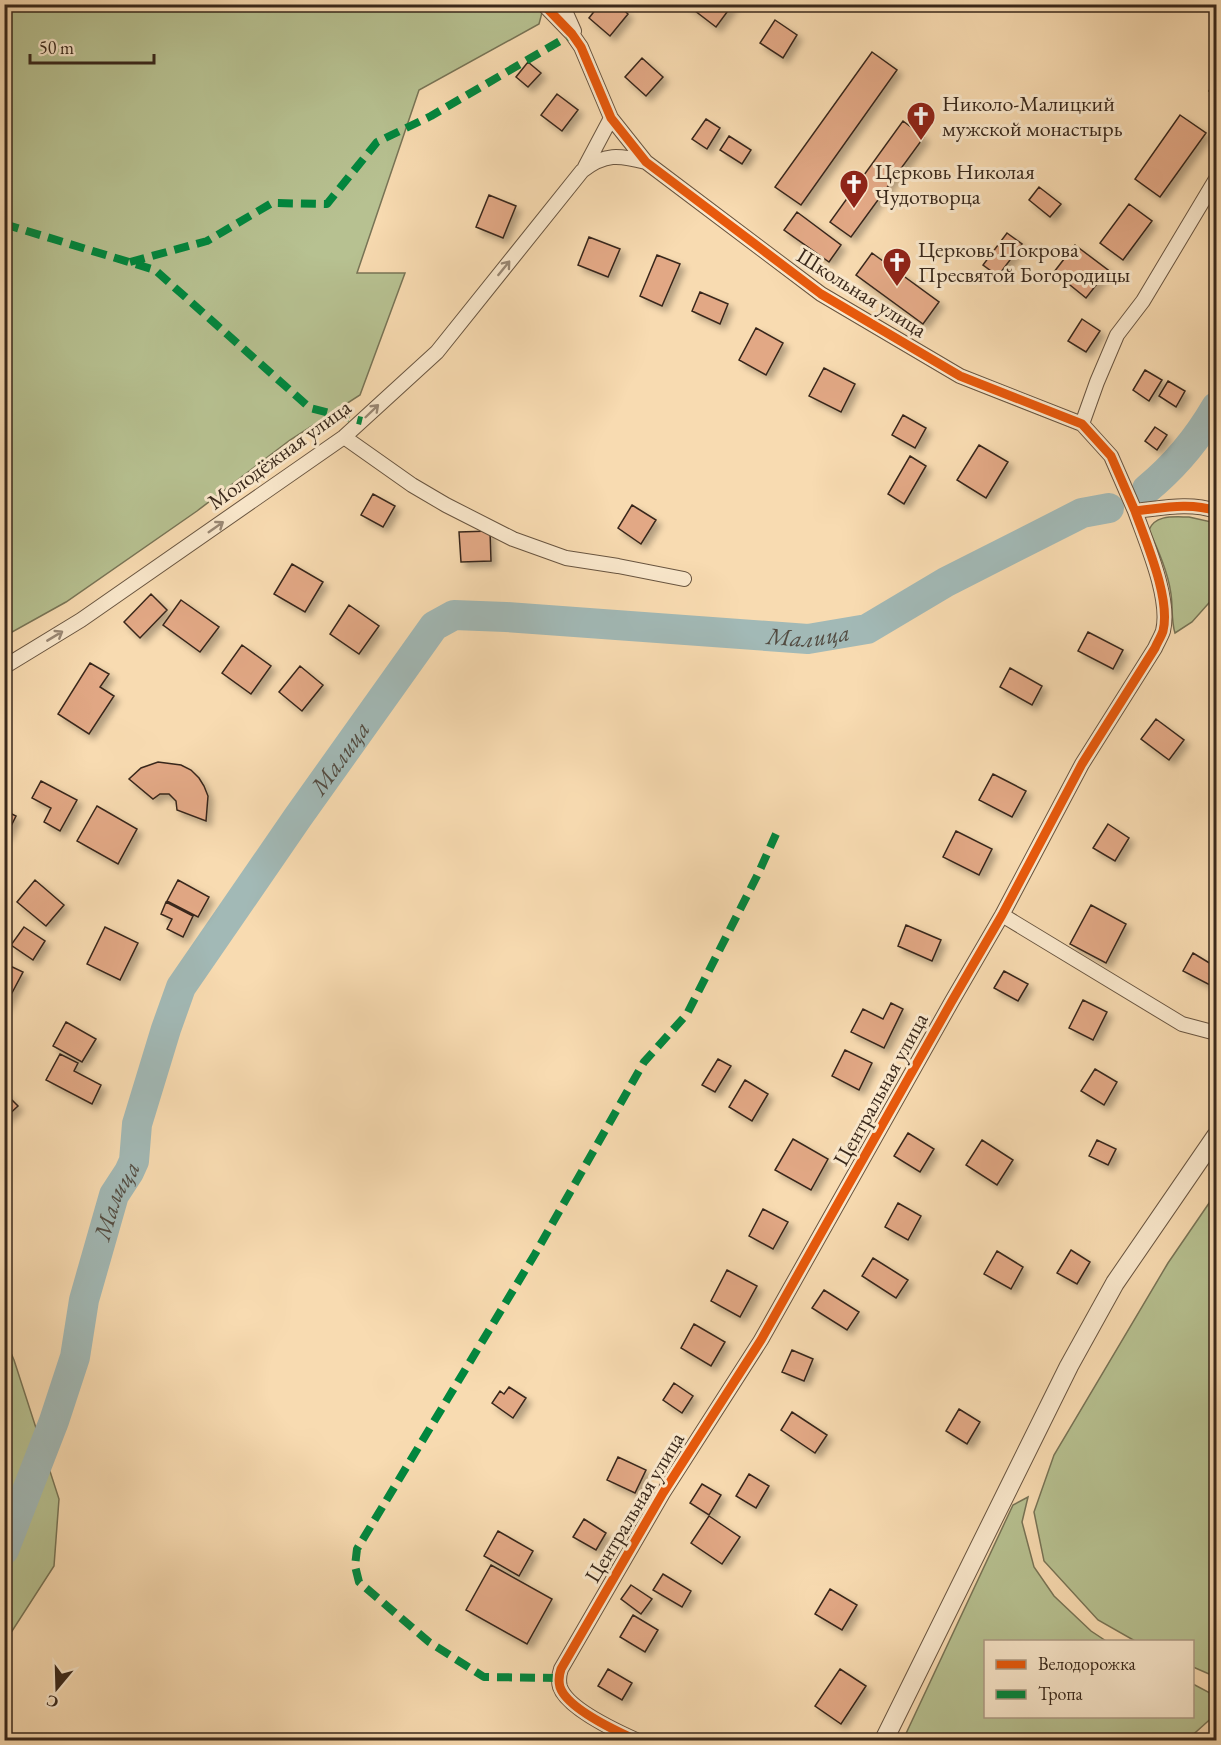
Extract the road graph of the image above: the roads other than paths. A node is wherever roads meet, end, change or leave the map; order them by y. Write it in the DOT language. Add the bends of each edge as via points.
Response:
graph roads {
  1 [pos="543,4"];
  2 [pos="562,4"];
  3 [pos="581,46"];
  4 [pos="611,118"];
  5 [pos="646,162"];
  6 [pos="582,171"];
  7 [pos="1216,179"];
  8 [pos="1082,424"];
  9 [pos="344,437"];
  10 [pos="1136,511"];
  11 [pos="1216,511"];
  12 [pos="684,579"];
  13 [pos="4,667"];
  14 [pos="1002,915"];
  15 [pos="1216,1033"];
  16 [pos="1216,1136"];
  17 [pos="636,1740"];
  18 [pos="884,1740"];
  1 -- 3 [label="street, Школьная улица"];
  2 -- 3 [label="street"];
  3 -- 4 [label="street, Школьная улица"];
  4 -- 5 [label="street, Школьная улица"];
  4 -- 6 [label="street, Молодёжная улица"];
  5 -- 6 [label="street, Молодёжная улица" via="609,156"];
  5 -- 8 [label="street, Школьная улица" via="821,294 960,376"];
  9 -- 6 [label="street, Молодёжная улица, one-way" via="437,352"];
  7 -- 8 [label="street" via="1143,302 1117,335"];
  8 -- 10 [label="street, Школьная улица" via="1111,456"];
  9 -- 12 [label="street" via="412,485 513,539 566,558"];
  13 -- 9 [label="street, Молодёжная улица, one-way" via="81,620"];
  10 -- 11 [label="street" via="1186,505"];
  10 -- 14 [label="street, Центральная улица" via="1164,603 1163,630 1082,764"];
  14 -- 15 [label="street" via="1182,1024"];
  14 -- 17 [label="street, Центральная улица" via="761,1340 663,1493 561,1669 561,1690 577,1707 600,1724"];
  16 -- 18 [label="street" via="1115,1283 1069,1366"];
}
